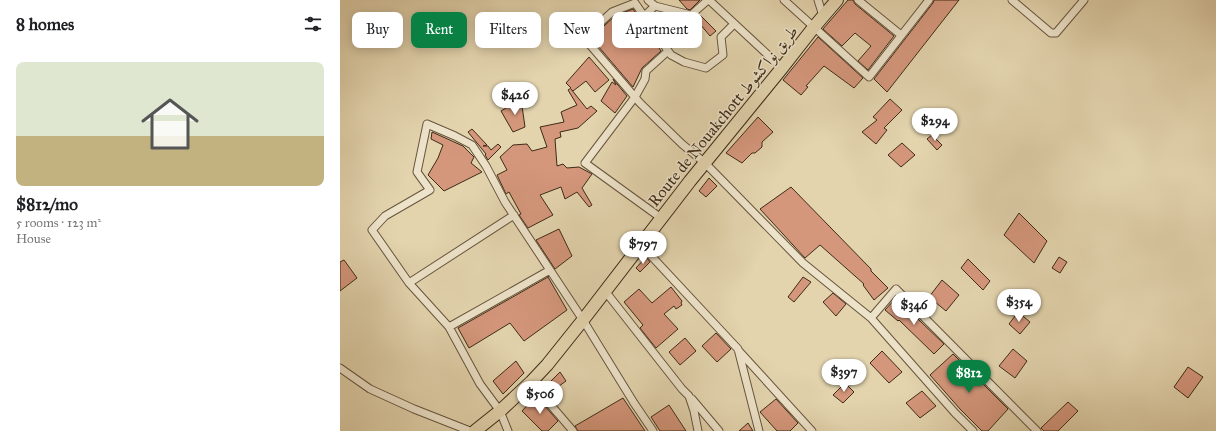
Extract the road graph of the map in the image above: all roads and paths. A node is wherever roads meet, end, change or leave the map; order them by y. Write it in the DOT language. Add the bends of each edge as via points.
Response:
graph roads {
  1 [pos="648,0"];
  2 [pos="708,0"];
  3 [pos="784,0"];
  4 [pos="818,0"];
  5 [pos="837,0"];
  6 [pos="858,0"];
  7 [pos="929,0"];
  8 [pos="1012,0"];
  9 [pos="1080,1"];
  10 [pos="655,6"];
  11 [pos="612,12"];
  12 [pos="612,12"];
  13 [pos="641,12"];
  14 [pos="648,12"];
  15 [pos="823,16"];
  16 [pos="734,24"];
  17 [pos="814,27"];
  18 [pos="901,35"];
  19 [pos="666,48"];
  20 [pos="668,51"];
  21 [pos="782,68"];
  22 [pos="635,97"];
  23 [pos="705,163"];
  24 [pos="514,215"];
  25 [pos="661,218"];
  26 [pos="641,245"];
  27 [pos="550,270"];
  28 [pos="409,283"];
  29 [pos="605,291"];
  30 [pos="870,318"];
  31 [pos="583,320"];
  32 [pos="449,327"];
  33 [pos="738,349"];
  34 [pos="340,368"];
  35 [pos="531,382"];
  36 [pos="689,396"];
  37 [pos="500,411"];
  38 [pos="470,431"];
  39 [pos="475,431"];
  40 [pos="508,431"];
  41 [pos="573,431"];
  42 [pos="653,431"];
  43 [pos="698,431"];
  44 [pos="719,431"];
  45 [pos="759,431"];
  46 [pos="812,431"];
  47 [pos="973,431"];
  48 [pos="1037,431"];
  1 -- 10 [label="street"];
  2 -- 10 [label="street" via="691,15"];
  2 -- 16 [label="street"];
  3 -- 17 [label="street"];
  4 -- 15 [label="street"];
  5 -- 15 [label="highway, Route de Nouakchott طريق نواكشوط"];
  6 -- 18 [label="street"];
  7 -- 18 [label="street"];
  8 -- 9 [label="street" via="1054,34"];
  10 -- 14 [label="street"];
  11 -- 13 [label="street" via="635,3"];
  12 -- 22 [label="street" via="585,39"];
  15 -- 17 [label="highway, Route de Nouakchott طريق نواكشوط"];
  16 -- 20 [label="street" via="721,37 723,55 706,68 684,62 670,55"];
  16 -- 21 [label="street"];
  17 -- 18 [label="street" via="869,78"];
  17 -- 21 [label="highway, Route de Nouakchott طريق نواكشوط"];
  19 -- 20 [label="street"];
  20 -- 22 [label="street" via="646,71"];
  21 -- 23 [label="highway, Route de Nouakchott طريق نواكشوط"];
  22 -- 23 [label="street"];
  22 -- 25 [label="street" via="585,163"];
  23 -- 25 [label="highway, Route de Nouakchott طريق نواكشوط"];
  23 -- 30 [label="street" via="803,263"];
  24 -- 27 [label="street"];
  24 -- 28 [label="street"];
  24 -- 28 [label="street" via="472,145 426,124 417,172 430,190 385,216 372,230"];
  25 -- 26 [label="highway, Route de Nouakchott طريق نواكشوط"];
  26 -- 29 [label="highway, Route de Nouakchott طريق نواكشوط"];
  26 -- 33 [label="street"];
  27 -- 31 [label="street"];
  27 -- 32 [label="street"];
  28 -- 32 [label="street"];
  29 -- 31 [label="highway, Route de Nouakchott طريق نواكشوط"];
  29 -- 36 [label="street"];
  30 -- 47 [label="street"];
  30 -- 48 [label="street" via="896,289"];
  31 -- 35 [label="highway, Route de Nouakchott طريق نواكشوط"];
  31 -- 42 [label="street"];
  32 -- 37 [label="street" via="480,384"];
  33 -- 45 [label="street"];
  33 -- 46 [label="street"];
  34 -- 38 [label="street" via="370,389"];
  35 -- 37 [label="highway, Route de Nouakchott طريق نواكشوط"];
  35 -- 41 [label="street"];
  36 -- 43 [label="street"];
  36 -- 44 [label="street"];
  37 -- 39 [label="highway, Route de Nouakchott طريق نواكشوط"];
  37 -- 40 [label="street"];
}
